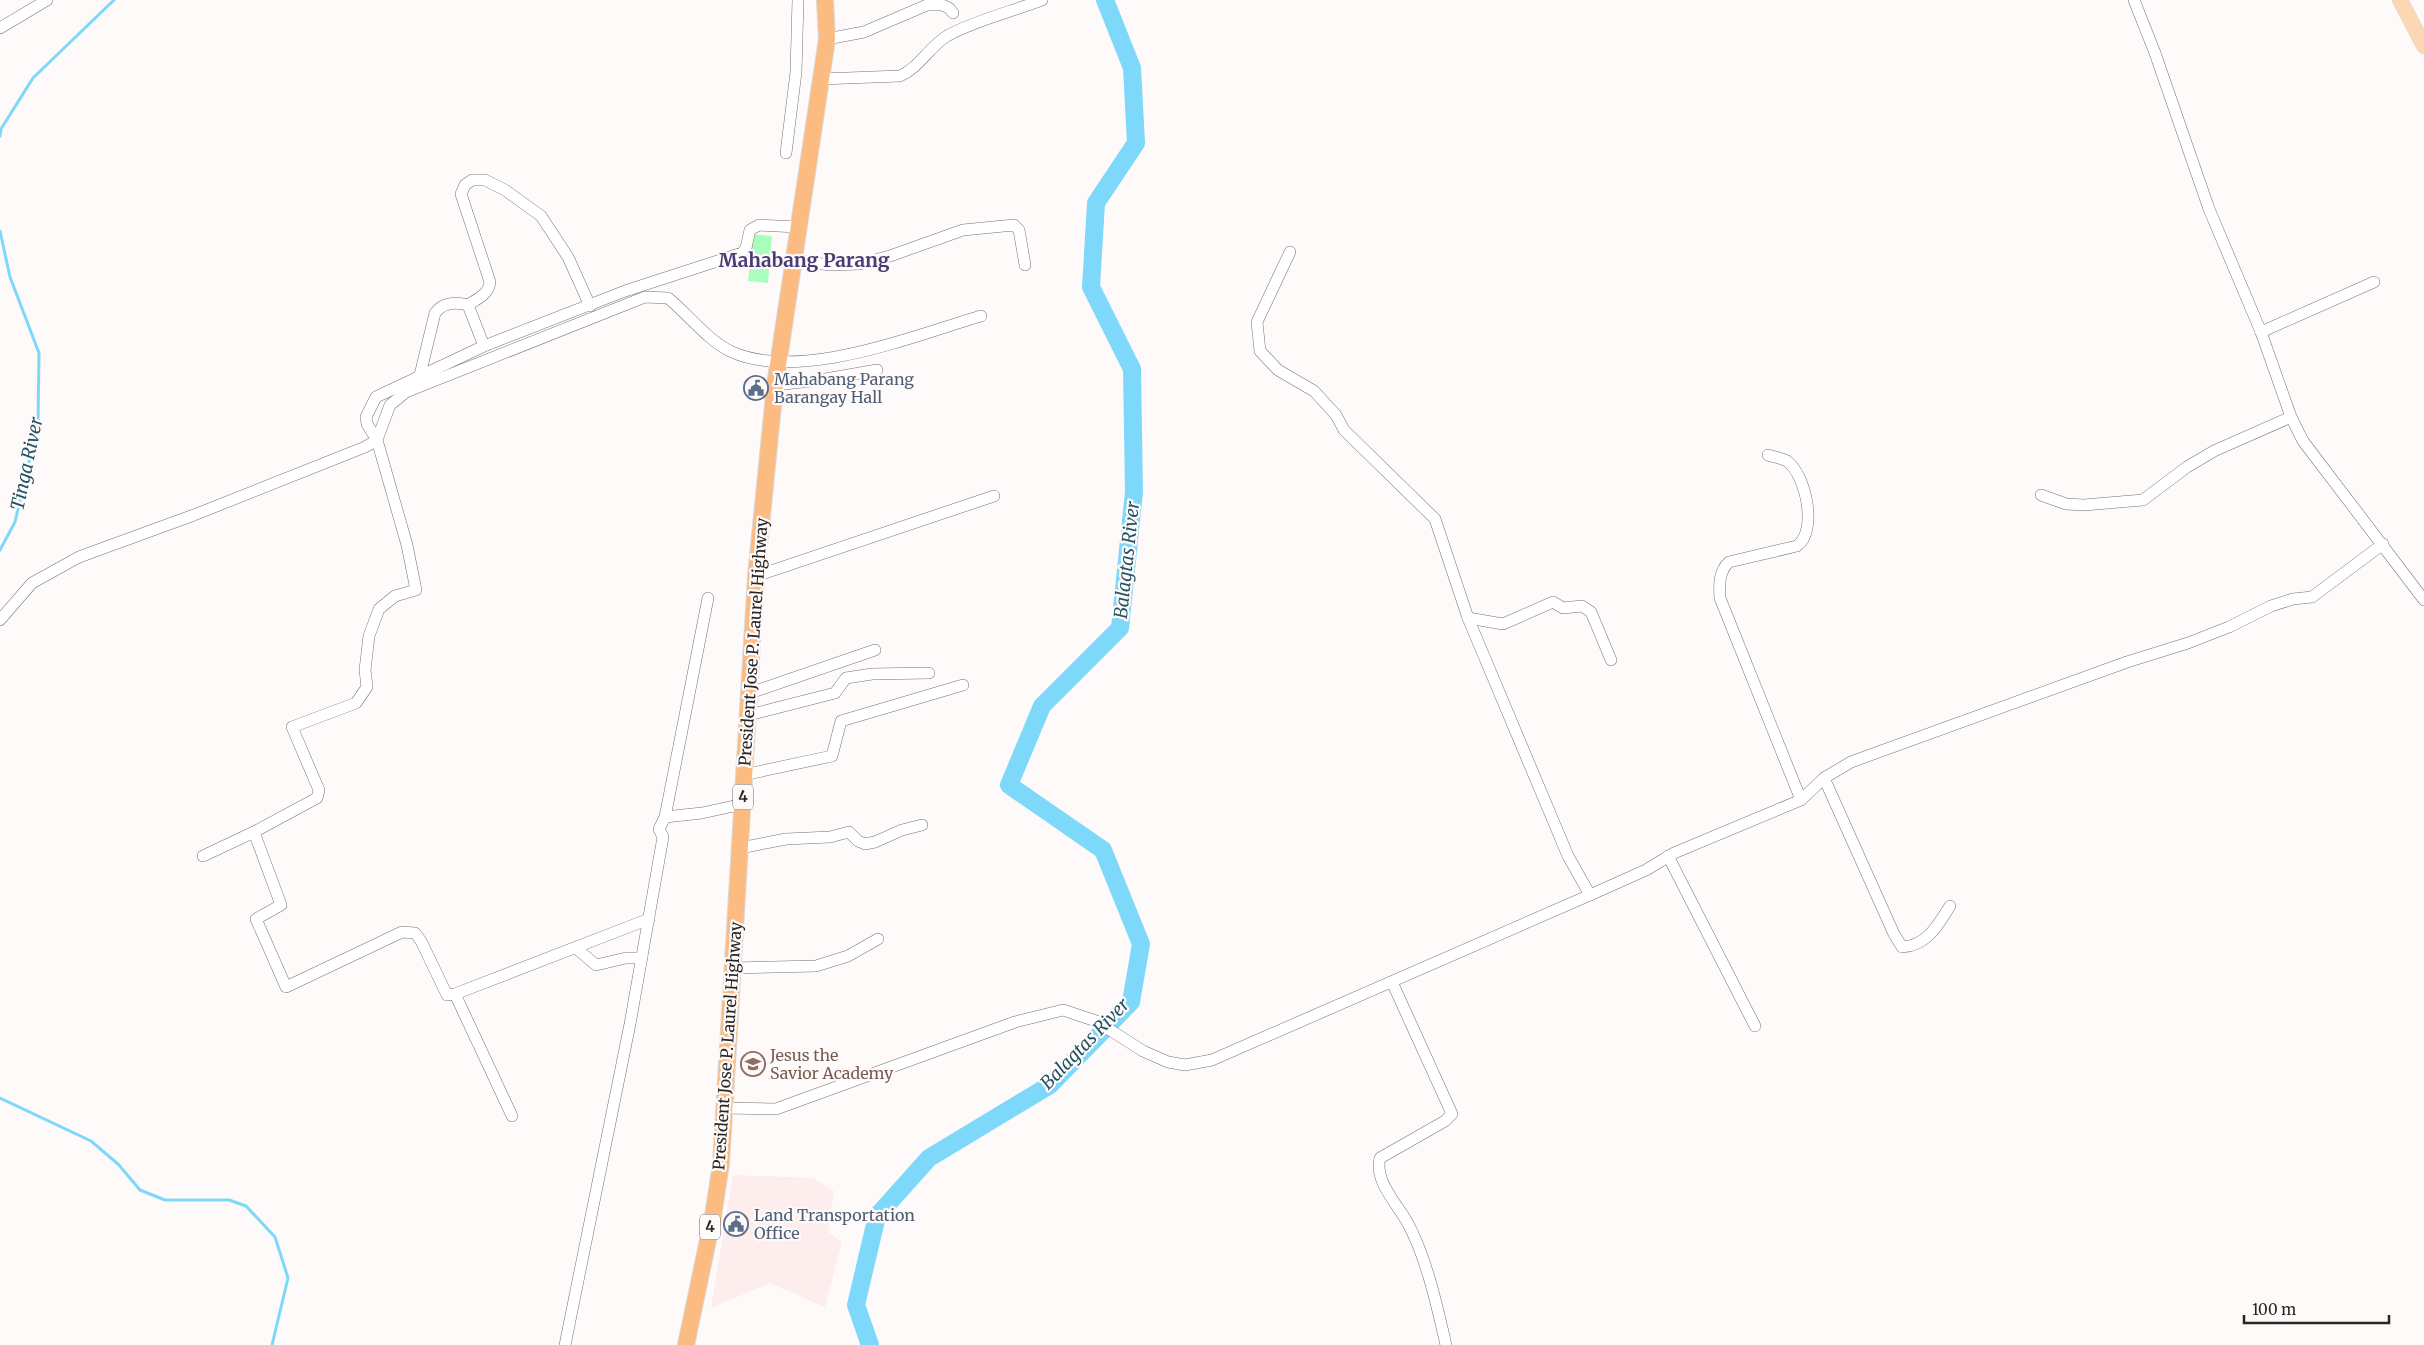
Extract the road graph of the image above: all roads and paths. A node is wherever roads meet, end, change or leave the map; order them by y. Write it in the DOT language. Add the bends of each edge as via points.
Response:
graph roads {
  1 [pos="46,0"];
  2 [pos="798,0"];
  3 [pos="825,0"];
  4 [pos="1042,0"];
  5 [pos="2134,0"];
  6 [pos="2400,0"];
  7 [pos="953,13"];
  8 [pos="0,28"];
  9 [pos="827,39"];
  10 [pos="2424,46"];
  11 [pos="821,79"];
  12 [pos="786,153"];
  13 [pos="798,227"];
  14 [pos="1290,252"];
  15 [pos="793,260"];
  16 [pos="1025,265"];
  17 [pos="2374,282"];
  18 [pos="468,305"];
  19 [pos="590,306"];
  20 [pos="980,316"];
  21 [pos="2261,332"];
  22 [pos="484,346"];
  23 [pos="779,361"];
  24 [pos="877,370"];
  25 [pos="420,375"];
  26 [pos="775,384"];
  27 [pos="2291,418"];
  28 [pos="377,440"];
  29 [pos="1768,455"];
  30 [pos="2041,495"];
  31 [pos="994,496"];
  32 [pos="2383,544"];
  33 [pos="756,576"];
  34 [pos="708,598"];
  35 [pos="2424,600"];
  36 [pos="1468,618"];
  37 [pos="0,620"];
  38 [pos="875,650"];
  39 [pos="1611,660"];
  40 [pos="929,673"];
  41 [pos="963,685"];
  42 [pos="750,693"];
  43 [pos="748,716"];
  44 [pos="744,776"];
  45 [pos="1824,778"];
  46 [pos="1801,800"];
  47 [pos="743,804"];
  48 [pos="665,817"];
  49 [pos="922,825"];
  50 [pos="254,832"];
  51 [pos="740,848"];
  52 [pos="203,856"];
  53 [pos="1668,856"];
  54 [pos="1590,895"];
  55 [pos="1950,906"];
  56 [pos="648,919"];
  57 [pos="878,939"];
  58 [pos="576,948"];
  59 [pos="642,958"];
  60 [pos="733,968"];
  61 [pos="1392,982"];
  62 [pos="455,994"];
  63 [pos="1755,1026"];
  64 [pos="726,1108"];
  65 [pos="512,1116"];
  66 [pos="565,1345"];
  67 [pos="686,1345"];
  68 [pos="1446,1345"];
  1 -- 8 [label="street"];
  2 -- 12 [label="street" via="796,72"];
  3 -- 9 [label="highway, President Jose P. Laurel Highway / 4"];
  4 -- 11 [label="street" via="946,37 908,73 900,76"];
  5 -- 21 [label="street" via="2209,209"];
  6 -- 10 [label="main road"];
  7 -- 9 [label="street" via="942,5 927,6 864,32"];
  9 -- 11 [label="highway, President Jose P. Laurel Highway / 4"];
  11 -- 13 [label="highway, President Jose P. Laurel Highway / 4"];
  13 -- 15 [label="highway, President Jose P. Laurel Highway / 4"];
  13 -- 19 [label="street" via="759,225 750,230 742,253 625,291"];
  14 -- 36 [label="street" via="1257,322 1260,351 1278,370 1314,391 1336,415 1344,430 1435,519"];
  15 -- 16 [label="street" via="830,265 860,264 963,230 1014,225 1019,230"];
  15 -- 23 [label="highway, President Jose P. Laurel Highway / 4"];
  17 -- 21 [label="street"];
  18 -- 19 [label="street" via="490,288 461,194 465,185 478,179 505,190 541,216 568,257"];
  18 -- 22 [label="street"];
  18 -- 25 [label="street" via="459,302 447,304 435,313"];
  19 -- 22 [label="street"];
  20 -- 23 [label="street" via="863,351 803,362"];
  21 -- 27 [label="street"];
  22 -- 25 [label="street"];
  23 -- 26 [label="highway, President Jose P. Laurel Highway / 4"];
  23 -- 28 [label="street" via="733,352 717,343 668,298 646,297 406,392 390,405"];
  24 -- 26 [label="street"];
  25 -- 28 [label="street" via="376,397 366,417 369,431"];
  26 -- 33 [label="highway, President Jose P. Laurel Highway / 4"];
  27 -- 30 [label="street" via="2214,451 2143,500 2084,505 2066,504"];
  27 -- 32 [label="street" via="2303,441"];
  28 -- 37 [label="street" via="194,515 79,557 43,576 21,594"];
  28 -- 50 [label="street" via="407,545 416,590 395,596 378,609 369,636 365,670 367,686 356,703 292,727 319,790 317,798"];
  29 -- 46 [label="street" via="1786,461 1792,467 1807,504 1809,526 1802,542 1796,546 1729,562 1724,566 1720,577 1720,598"];
  31 -- 33 [label="street"];
  32 -- 35 [label="street"];
  32 -- 45 [label="street" via="2312,597 2271,606 2188,643 1851,762"];
  33 -- 42 [label="highway, President Jose P. Laurel Highway / 4"];
  34 -- 48 [label="street"];
  36 -- 39 [label="street" via="1503,624 1553,602 1563,608 1582,606 1591,612"];
  36 -- 54 [label="street" via="1568,856"];
  38 -- 42 [label="street"];
  40 -- 43 [label="street" via="846,678 834,693"];
  41 -- 44 [label="street" via="841,721 832,756"];
  42 -- 43 [label="highway, President Jose P. Laurel Highway / 4"];
  43 -- 44 [label="highway, President Jose P. Laurel Highway / 4"];
  44 -- 47 [label="highway, President Jose P. Laurel Highway / 4"];
  45 -- 46 [label="street"];
  45 -- 55 [label="street" via="1902,947 1910,947 1932,933"];
  46 -- 53 [label="street"];
  47 -- 48 [label="street"];
  47 -- 51 [label="highway, President Jose P. Laurel Highway / 4"];
  48 -- 56 [label="street" via="659,829 663,836"];
  49 -- 51 [label="street" via="865,844 849,832"];
  50 -- 52 [label="street"];
  50 -- 62 [label="street" via="281,905 256,919 286,987 402,932 415,933 447,995"];
  51 -- 60 [label="highway, President Jose P. Laurel Highway / 4"];
  53 -- 54 [label="street" via="1646,870"];
  53 -- 63 [label="street"];
  54 -- 61 [label="street"];
  56 -- 58 [label="street"];
  56 -- 59 [label="street"];
  57 -- 60 [label="street" via="848,956 816,966"];
  58 -- 59 [label="street" via="596,965"];
  58 -- 62 [label="street"];
  59 -- 66 [label="street"];
  60 -- 64 [label="highway, President Jose P. Laurel Highway / 4"];
  61 -- 64 [label="street" via="1212,1060 1185,1065 1168,1062 1142,1051 1096,1021 1062,1010 1048,1012 776,1109"];
  61 -- 68 [label="street" via="1452,1114 1380,1158 1378,1164 1390,1196 1407,1221 1427,1273"];
  62 -- 65 [label="street"];
  64 -- 67 [label="highway, President Jose P. Laurel Highway / 4" via="713,1216"];
}
